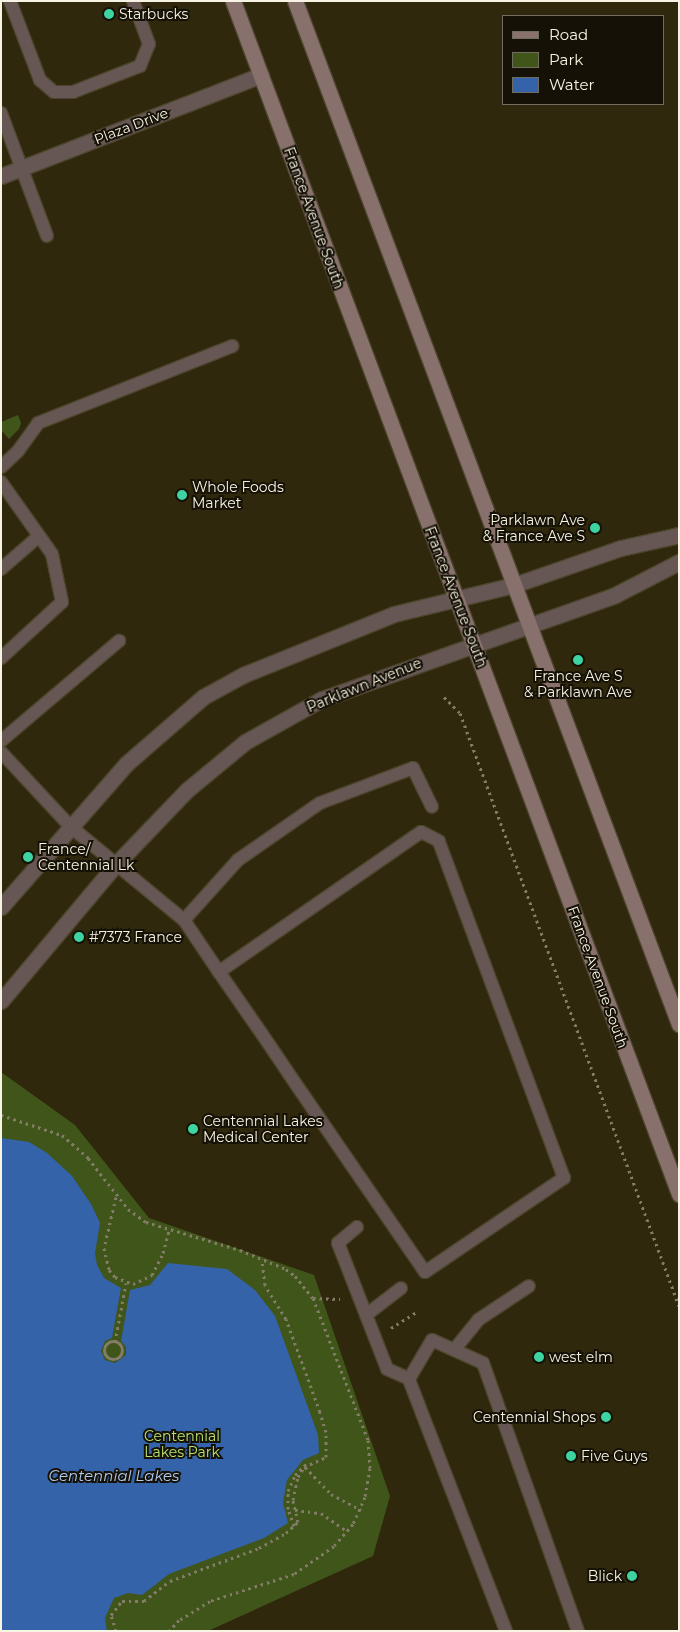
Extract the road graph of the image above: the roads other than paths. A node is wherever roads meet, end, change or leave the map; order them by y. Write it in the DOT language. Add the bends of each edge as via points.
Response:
graph roads {
  1 [pos="10,1"];
  2 [pos="133,1"];
  3 [pos="233,1"];
  4 [pos="295,1"];
  5 [pos="261,75"];
  6 [pos="1,113"];
  7 [pos="23,168"];
  8 [pos="1,176"];
  9 [pos="47,236"];
  10 [pos="232,346"];
  11 [pos="1,466"];
  12 [pos="1,482"];
  13 [pos="679,535"];
  14 [pos="39,536"];
  15 [pos="679,562"];
  16 [pos="1,569"];
  17 [pos="514,585"];
  18 [pos="456,599"];
  19 [pos="530,626"];
  20 [pos="119,642"];
  21 [pos="473,645"];
  22 [pos="1,658"];
  23 [pos="1,741"];
  24 [pos="1,752"];
  25 [pos="432,807"];
  26 [pos="71,827"];
  27 [pos="116,864"];
  28 [pos="1,907"];
  29 [pos="184,920"];
  30 [pos="220,972"];
  31 [pos="1,1000"];
  32 [pos="679,1024"];
  33 [pos="679,1194"];
  34 [pos="357,1227"];
  35 [pos="529,1286"];
  36 [pos="401,1288"];
  37 [pos="366,1315"];
  38 [pos="454,1350"];
  39 [pos="408,1379"];
  40 [pos="506,1631"];
  41 [pos="578,1631"];
  1 -- 2 [label="lane" via="40,80 54,92 73,92 140,66 149,44"];
  3 -- 5 [label="main road, France Avenue South"];
  4 -- 17 [label="main road"];
  5 -- 7 [label="street, Plaza Drive"];
  5 -- 18 [label="main road, France Avenue South"];
  6 -- 7 [label="lane"];
  7 -- 8 [label="street, Plaza Drive"];
  7 -- 9 [label="lane"];
  10 -- 11 [label="lane" via="38,423 18,451"];
  12 -- 14 [label="lane"];
  13 -- 17 [label="street" via="620,548"];
  14 -- 16 [label="lane"];
  14 -- 22 [label="lane" via="52,554 62,602"];
  15 -- 19 [label="street, Parklawn Avenue" via="615,595"];
  17 -- 18 [label="street"];
  17 -- 19 [label="main road"];
  18 -- 21 [label="main road, France Avenue South"];
  18 -- 26 [label="street" via="394,614 243,675 203,697 126,764"];
  19 -- 21 [label="street, Parklawn Avenue"];
  19 -- 32 [label="main road"];
  20 -- 23 [label="lane"];
  21 -- 27 [label="street, Parklawn Avenue" via="322,699 266,729 216,763"];
  21 -- 33 [label="main road, France Avenue South"];
  24 -- 26 [label="lane"];
  25 -- 29 [label="lane" via="412,768 320,803 238,860"];
  26 -- 27 [label="lane"];
  26 -- 28 [label="street"];
  27 -- 29 [label="lane"];
  27 -- 31 [label="street, Parklawn Avenue"];
  29 -- 30 [label="lane"];
  30 -- 30 [label="lane" via="425,1272 564,1178 439,841 421,832"];
  34 -- 37 [label="lane" via="338,1243"];
  35 -- 38 [label="lane" via="478,1320"];
  36 -- 37 [label="lane"];
  37 -- 39 [label="lane" via="387,1369"];
  38 -- 39 [label="lane" via="432,1340"];
  38 -- 41 [label="lane" via="484,1363"];
  39 -- 40 [label="lane"];
}
